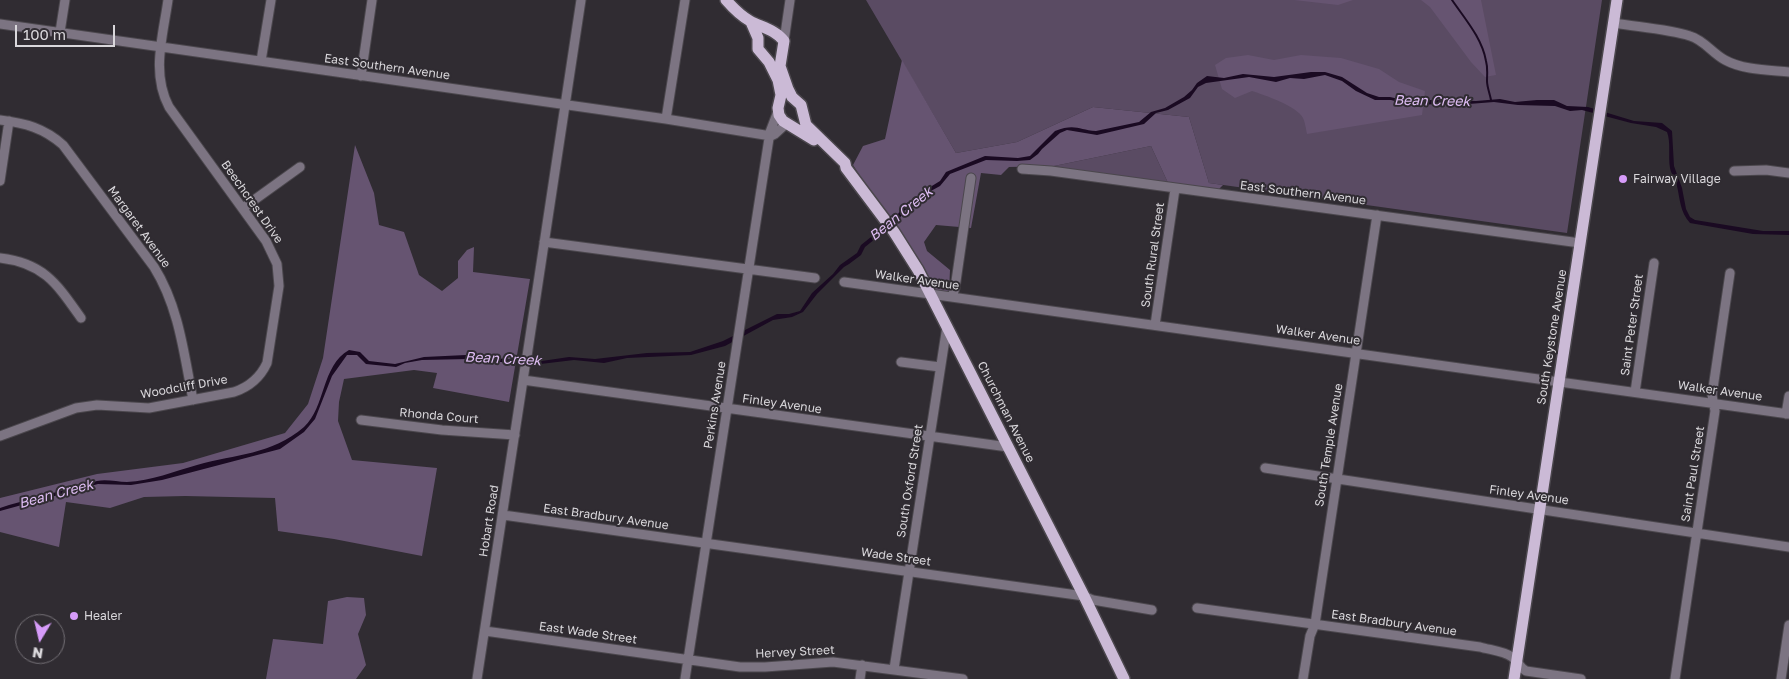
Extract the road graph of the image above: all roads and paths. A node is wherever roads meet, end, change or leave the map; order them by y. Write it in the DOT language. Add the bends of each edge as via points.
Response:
graph roads {
  1 [pos="64,0"];
  2 [pos="168,0"];
  3 [pos="271,0"];
  4 [pos="372,0"];
  5 [pos="581,0"];
  6 [pos="685,0"];
  7 [pos="726,0"];
  8 [pos="790,0"];
  9 [pos="1617,0"];
  10 [pos="751,22"];
  11 [pos="1614,23"];
  12 [pos="0,24"];
  13 [pos="772,31"];
  14 [pos="60,32"];
  15 [pos="784,41"];
  16 [pos="758,42"];
  17 [pos="161,47"];
  18 [pos="261,61"];
  19 [pos="1789,72"];
  20 [pos="361,76"];
  21 [pos="792,97"];
  22 [pos="565,105"];
  23 [pos="779,107"];
  24 [pos="802,113"];
  25 [pos="666,119"];
  26 [pos="5,121"];
  27 [pos="788,123"];
  28 [pos="771,136"];
  29 [pos="300,167"];
  30 [pos="846,168"];
  31 [pos="1022,169"];
  32 [pos="1734,171"];
  33 [pos="1789,173"];
  34 [pos="971,178"];
  35 [pos="0,181"];
  36 [pos="1175,189"];
  37 [pos="243,208"];
  38 [pos="1377,215"];
  39 [pos="544,242"];
  40 [pos="1580,243"];
  41 [pos="0,258"];
  42 [pos="1654,263"];
  43 [pos="748,269"];
  44 [pos="1730,273"];
  45 [pos="815,278"];
  46 [pos="844,282"];
  47 [pos="930,294"];
  48 [pos="952,297"];
  49 [pos="80,318"];
  50 [pos="1155,325"];
  51 [pos="947,326"];
  52 [pos="1357,353"];
  53 [pos="527,356"];
  54 [pos="901,362"];
  55 [pos="525,367"];
  56 [pos="940,367"];
  57 [pos="523,380"];
  58 [pos="255,381"];
  59 [pos="1560,381"];
  60 [pos="1635,392"];
  61 [pos="1789,396"];
  62 [pos="193,400"];
  63 [pos="1714,403"];
  64 [pos="727,409"];
  65 [pos="1788,414"];
  66 [pos="361,420"];
  67 [pos="515,435"];
  68 [pos="0,436"];
  69 [pos="930,436"];
  70 [pos="1008,447"];
  71 [pos="1265,468"];
  72 [pos="1336,479"];
  73 [pos="1540,510"];
  74 [pos="503,515"];
  75 [pos="1696,533"];
  76 [pos="705,543"];
  77 [pos="1789,547"];
  78 [pos="909,572"];
  79 [pos="1084,596"];
  80 [pos="1197,608"];
  81 [pos="1152,610"];
  82 [pos="1315,624"];
  83 [pos="1789,625"];
  84 [pos="485,631"];
  85 [pos="688,660"];
  86 [pos="1517,662"];
  87 [pos="862,665"];
  88 [pos="894,669"];
  89 [pos="922,676"];
  90 [pos="477,679"];
  91 [pos="685,679"];
  92 [pos="860,679"];
  93 [pos="963,679"];
  94 [pos="1124,679"];
  95 [pos="1303,679"];
  96 [pos="1514,679"];
  97 [pos="1582,679"];
  98 [pos="1674,679"];
  99 [pos="1781,679"];
  1 -- 14 [label="street"];
  2 -- 17 [label="street, Beechcrest Drive"];
  3 -- 18 [label="street"];
  4 -- 20 [label="street"];
  5 -- 22 [label="street"];
  6 -- 25 [label="street"];
  7 -- 10 [label="main road, Churchman Avenue"];
  8 -- 15 [label="street"];
  9 -- 11 [label="main road, South Keystone Avenue"];
  10 -- 13 [label="main road, Churchman Avenue"];
  10 -- 16 [label="main road, Churchman Avenue"];
  11 -- 19 [label="street" via="1688,35 1734,64"];
  11 -- 40 [label="main road, South Keystone Avenue"];
  12 -- 14 [label="street, East Southern Avenue"];
  13 -- 15 [label="main road, Churchman Avenue"];
  13 -- 16 [label="main road" via="764,34"];
  14 -- 17 [label="street, East Southern Avenue"];
  15 -- 21 [label="main road, Churchman Avenue" via="780,66"];
  16 -- 23 [label="main road, Churchman Avenue" via="759,51 778,80"];
  17 -- 18 [label="street, East Southern Avenue"];
  17 -- 37 [label="street, Beechcrest Drive" via="159,78 166,102"];
  18 -- 20 [label="street, East Southern Avenue"];
  20 -- 22 [label="street, East Southern Avenue"];
  21 -- 23 [label="main road" via="786,98"];
  21 -- 24 [label="main road, Churchman Avenue" via="802,105"];
  22 -- 25 [label="street, East Southern Avenue"];
  22 -- 39 [label="street"];
  23 -- 27 [label="main road, Churchman Avenue" via="781,118"];
  23 -- 28 [label="street, Perkins Avenue"];
  24 -- 27 [label="main road" via="798,121"];
  24 -- 30 [label="main road, Churchman Avenue" via="806,125 845,163"];
  25 -- 28 [label="street, East Southern Avenue"];
  26 -- 35 [label="street"];
  26 -- 62 [label="street, Margaret Avenue" via="40,128 63,144 154,268 174,309"];
  27 -- 28 [label="street"];
  27 -- 30 [label="main road, Churchman Avenue"];
  28 -- 43 [label="street, Perkins Avenue"];
  29 -- 37 [label="street"];
  30 -- 47 [label="main road, Churchman Avenue" via="894,232"];
  31 -- 36 [label="street, East Southern Avenue"];
  32 -- 33 [label="street"];
  34 -- 48 [label="street"];
  36 -- 38 [label="street, East Southern Avenue"];
  36 -- 50 [label="street, South Rural Street"];
  37 -- 58 [label="street, Beechcrest Drive" via="270,246 279,276 268,357"];
  38 -- 40 [label="street, East Southern Avenue"];
  38 -- 52 [label="street, South Temple Avenue"];
  39 -- 43 [label="street"];
  39 -- 53 [label="street"];
  40 -- 59 [label="main road, South Keystone Avenue"];
  41 -- 49 [label="street" via="18,261 44,273 60,288"];
  42 -- 60 [label="street, Saint Peter Street"];
  43 -- 45 [label="street"];
  43 -- 64 [label="street, Perkins Avenue"];
  44 -- 63 [label="street, Saint Paul Street" via="1712,395"];
  46 -- 47 [label="street, Walker Avenue"];
  47 -- 48 [label="street, Walker Avenue"];
  47 -- 51 [label="main road, Churchman Avenue"];
  48 -- 50 [label="street, Walker Avenue"];
  50 -- 52 [label="street, Walker Avenue"];
  51 -- 56 [label="street, South Oxford Street"];
  51 -- 70 [label="main road, Churchman Avenue"];
  52 -- 59 [label="street, Walker Avenue"];
  52 -- 72 [label="street, South Temple Avenue"];
  54 -- 56 [label="street"];
  55 -- 57 [label="street, Hobart Road"];
  56 -- 69 [label="street, South Oxford Street"];
  57 -- 64 [label="street, Finley Avenue"];
  57 -- 67 [label="street, Hobart Road"];
  58 -- 62 [label="street, Woodcliff Drive" via="241,390"];
  59 -- 60 [label="street, Walker Avenue"];
  59 -- 73 [label="main road, South Keystone Avenue"];
  60 -- 63 [label="street, Walker Avenue"];
  61 -- 65 [label="street"];
  62 -- 68 [label="street, Woodcliff Drive" via="149,408 98,405 76,408"];
  63 -- 65 [label="street, Walker Avenue"];
  63 -- 75 [label="street, Saint Paul Street"];
  64 -- 69 [label="street, Finley Avenue"];
  64 -- 76 [label="street, Perkins Avenue"];
  66 -- 67 [label="street, Rhonda Court"];
  67 -- 74 [label="street, Hobart Road"];
  69 -- 70 [label="street, Finley Avenue"];
  69 -- 78 [label="street, South Oxford Street"];
  70 -- 79 [label="main road, Churchman Avenue"];
  71 -- 72 [label="street, Finley Avenue"];
  72 -- 73 [label="street, Finley Avenue"];
  72 -- 82 [label="street, South Temple Avenue"];
  73 -- 75 [label="street, Finley Avenue"];
  73 -- 86 [label="main road, South Keystone Avenue"];
  74 -- 76 [label="street, East Bradbury Avenue"];
  74 -- 84 [label="street, Hobart Road"];
  75 -- 77 [label="street, Finley Avenue"];
  75 -- 98 [label="street, Saint Paul Street"];
  76 -- 78 [label="street, Wade Street"];
  76 -- 85 [label="street, Perkins Avenue"];
  78 -- 79 [label="street, Wade Street"];
  78 -- 88 [label="street, South Oxford Street"];
  79 -- 81 [label="street"];
  79 -- 94 [label="main road, Churchman Avenue"];
  80 -- 82 [label="street, East Bradbury Avenue"];
  82 -- 86 [label="street, East Bradbury Avenue" via="1480,647 1506,654"];
  82 -- 95 [label="street, South Temple Avenue"];
  83 -- 99 [label="street"];
  84 -- 85 [label="street, East Wade Street"];
  84 -- 90 [label="street, Hobart Road"];
  85 -- 87 [label="street, Hervey Street" via="746,667 826,662"];
  85 -- 91 [label="street, Perkins Avenue"];
  86 -- 96 [label="main road, South Keystone Avenue"];
  86 -- 97 [label="street, East Bradbury Avenue" via="1526,670"];
  87 -- 88 [label="street, Hervey Street"];
  87 -- 92 [label="street"];
  88 -- 89 [label="street, Hervey Street"];
  89 -- 93 [label="street, Hervey Street"];
}
